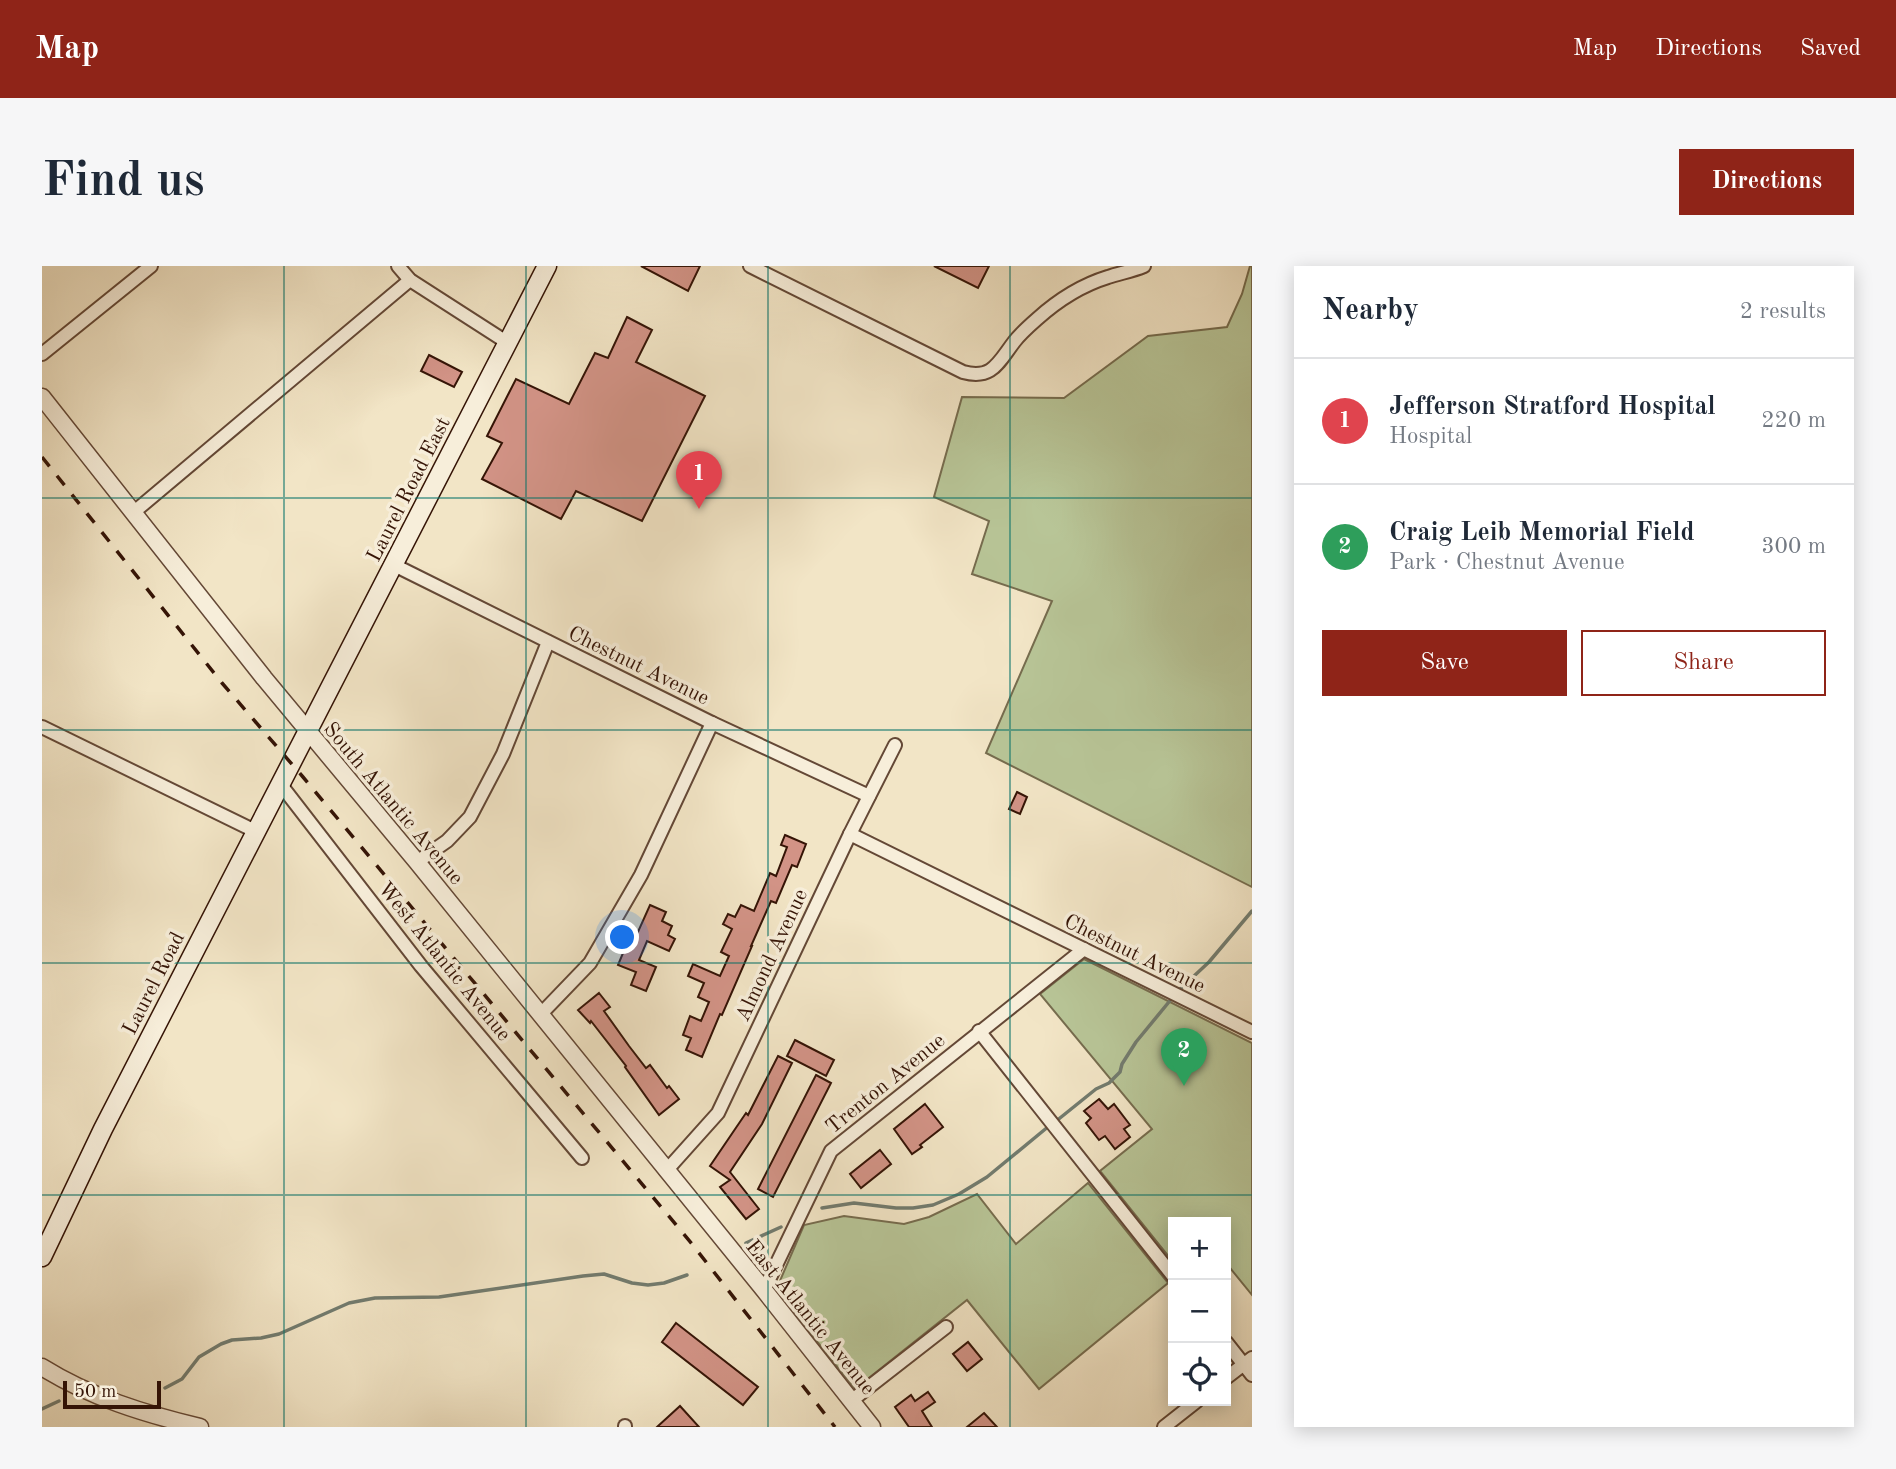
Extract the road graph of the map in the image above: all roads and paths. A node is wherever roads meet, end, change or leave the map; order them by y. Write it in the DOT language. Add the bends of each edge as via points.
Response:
graph roads {
  1 [pos="151,266"];
  2 [pos="398,266"];
  3 [pos="547,266"];
  4 [pos="750,266"];
  5 [pos="1144,266"];
  6 [pos="410,280"];
  7 [pos="508,343"];
  8 [pos="42,354"];
  9 [pos="42,397"];
  10 [pos="134,512"];
  11 [pos="394,565"];
  12 [pos="548,642"];
  13 [pos="712,723"];
  14 [pos="42,727"];
  15 [pos="308,732"];
  16 [pos="895,745"];
  17 [pos="281,785"];
  18 [pos="869,796"];
  19 [pos="257,831"];
  20 [pos="850,834"];
  21 [pos="417,862"];
  22 [pos="1084,949"];
  23 [pos="541,1015"];
  24 [pos="979,1031"];
  25 [pos="1252,1032"];
  26 [pos="582,1158"];
  27 [pos="666,1171"];
  28 [pos="717,1233"];
  29 [pos="42,1257"];
  30 [pos="1168,1270"];
  31 [pos="764,1290"];
  32 [pos="946,1327"];
  33 [pos="1227,1343"];
  34 [pos="1249,1365"];
  35 [pos="42,1367"];
  36 [pos="1231,1375"];
  37 [pos="851,1401"];
  38 [pos="1191,1406"];
  39 [pos="194,1427"];
  40 [pos="872,1427"];
  41 [pos="1164,1427"];
  1 -- 8 [label="street"];
  2 -- 6 [label="street"];
  3 -- 7 [label="main road, Laurel Road East"];
  4 -- 5 [label="street" via="976,375 988,373 1038,317 1077,290"];
  6 -- 7 [label="street"];
  6 -- 10 [label="street"];
  7 -- 11 [label="main road, Laurel Road East"];
  9 -- 10 [label="street, South Atlantic Avenue"];
  10 -- 15 [label="street, South Atlantic Avenue"];
  11 -- 12 [label="street, Chestnut Avenue"];
  11 -- 15 [label="main road, Laurel Road East"];
  12 -- 13 [label="street, Chestnut Avenue"];
  12 -- 21 [label="street" via="502,754 470,817"];
  13 -- 18 [label="street, Chestnut Avenue"];
  13 -- 23 [label="street" via="641,875 597,952"];
  14 -- 19 [label="street"];
  15 -- 17 [label="main road, Laurel Road"];
  15 -- 21 [label="street, South Atlantic Avenue"];
  16 -- 18 [label="street, Almond Avenue"];
  17 -- 19 [label="main road, Laurel Road"];
  17 -- 26 [label="street, West Atlantic Avenue" via="421,966"];
  18 -- 20 [label="street, Almond Avenue"];
  19 -- 29 [label="main road, Laurel Road"];
  20 -- 22 [label="street, Chestnut Avenue"];
  20 -- 27 [label="street, Almond Avenue" via="718,1113"];
  21 -- 23 [label="street, South Atlantic Avenue"];
  22 -- 24 [label="street, Trenton Avenue"];
  22 -- 25 [label="street, Chestnut Avenue"];
  23 -- 27 [label="street, South Atlantic Avenue"];
  24 -- 30 [label="street"];
  24 -- 31 [label="street, Trenton Avenue" via="831,1151"];
  27 -- 28 [label="street, South Atlantic Avenue"];
  28 -- 31 [label="street, East Atlantic Avenue"];
  31 -- 37 [label="street, East Atlantic Avenue"];
  32 -- 37 [label="street"];
  33 -- 34 [label="street"];
  34 -- 36 [label="street"];
  35 -- 39 [label="street" via="119,1405"];
  37 -- 40 [label="street, East Atlantic Avenue"];
  38 -- 41 [label="street"];
}
